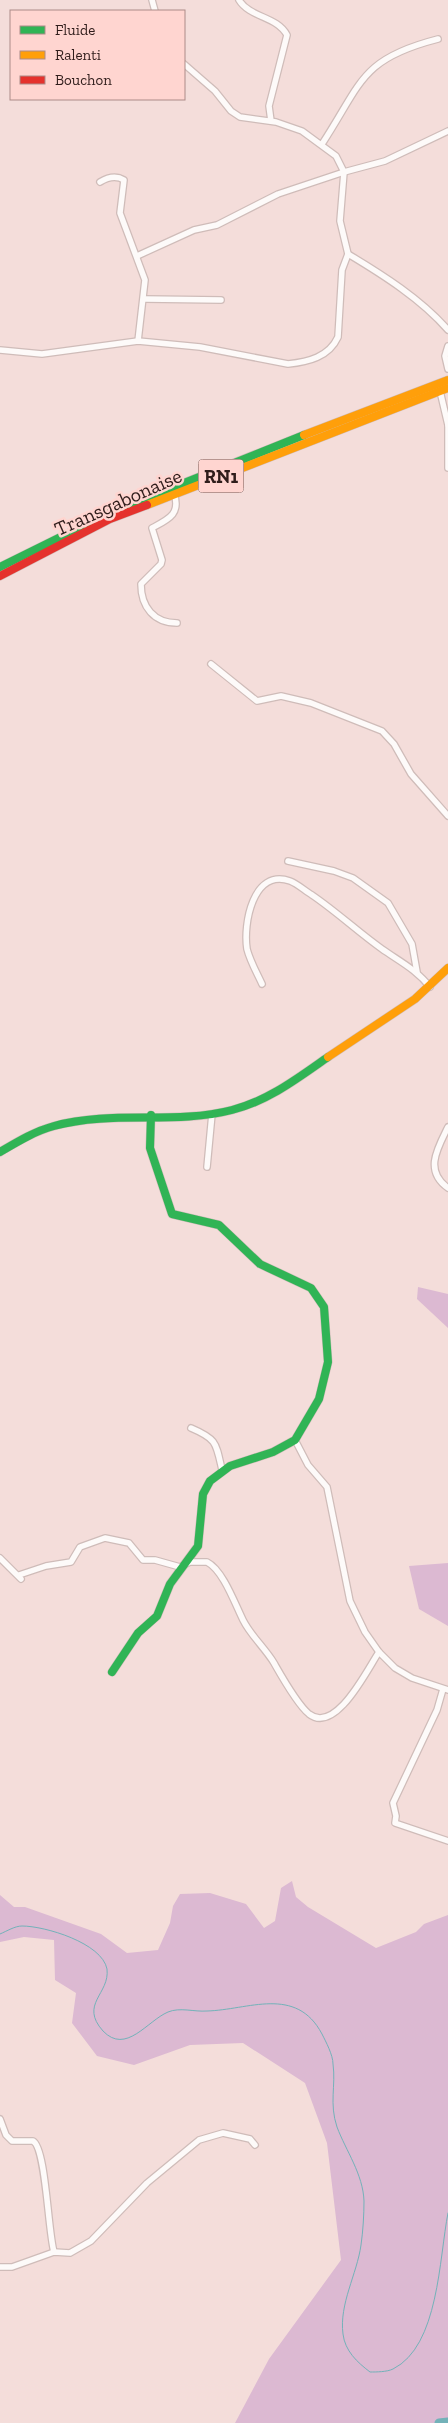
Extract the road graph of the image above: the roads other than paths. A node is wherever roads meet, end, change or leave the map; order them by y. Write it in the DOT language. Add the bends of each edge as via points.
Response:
graph roads {
  1 [pos="239,0"];
  2 [pos="438,40"];
  3 [pos="185,65"];
  4 [pos="271,121"];
  5 [pos="448,131"];
  6 [pos="322,144"];
  7 [pos="344,172"];
  8 [pos="100,182"];
  9 [pos="348,254"];
  10 [pos="137,256"];
  11 [pos="145,299"];
  12 [pos="221,300"];
  13 [pos="448,330"];
  14 [pos="138,341"];
  15 [pos="448,346"];
  16 [pos="0,350"];
  17 [pos="448,369"];
  18 [pos="448,380"];
  19 [pos="448,388"];
  20 [pos="440,391"];
  21 [pos="448,426"];
  22 [pos="448,468"];
  23 [pos="174,493"];
  24 [pos="0,567"];
  25 [pos="0,576"];
  26 [pos="177,623"];
  27 [pos="211,664"];
  28 [pos="448,816"];
  29 [pos="288,861"];
  30 [pos="447,970"];
  31 [pos="417,972"];
  32 [pos="262,984"];
  33 [pos="430,986"];
  34 [pos="212,1114"];
  35 [pos="151,1116"];
  36 [pos="448,1127"];
  37 [pos="0,1152"];
  38 [pos="207,1167"];
  39 [pos="448,1188"];
  40 [pos="191,1428"];
  41 [pos="295,1440"];
  42 [pos="222,1470"];
  43 [pos="0,1558"];
  44 [pos="180,1567"];
  45 [pos="379,1652"];
  46 [pos="112,1672"];
  47 [pos="445,1690"];
  48 [pos="448,1841"];
  49 [pos="0,2120"];
  50 [pos="256,2145"];
  51 [pos="54,2252"];
  52 [pos="0,2267"];
  1 -- 4 [label="street" via="249,10 278,25 287,35 268,106"];
  2 -- 6 [label="street" via="403,49 375,66 349,97"];
  3 -- 4 [label="street" via="240,117"];
  4 -- 6 [label="street" via="302,131"];
  5 -- 7 [label="street" via="385,161"];
  6 -- 7 [label="street" via="336,156"];
  7 -- 9 [label="street" via="340,221"];
  7 -- 10 [label="street" via="278,194 217,226 194,230"];
  8 -- 10 [label="street" via="111,177 124,180 120,212"];
  9 -- 13 [label="street" via="404,291"];
  9 -- 14 [label="street" via="342,270 338,337 334,346 316,358 288,364 200,347"];
  10 -- 11 [label="street" via="145,280"];
  11 -- 12 [label="street"];
  11 -- 14 [label="street"];
  14 -- 16 [label="street" via="42,354"];
  15 -- 17 [label="street"];
  18 -- 24 [label="main road, Transgabonaise / RN1" via="138,499"];
  19 -- 20 [label="main road, Transgabonaise / RN1"];
  20 -- 21 [label="street"];
  20 -- 23 [label="main road, Transgabonaise / RN1"];
  21 -- 22 [label="street"];
  23 -- 25 [label="main road, Transgabonaise / RN1" via="94,527"];
  23 -- 26 [label="street" via="178,504 176,510 152,528 162,564 141,584 141,589 150,612 165,623"];
  27 -- 28 [label="street" via="257,701 281,696 311,703 382,731 394,744 411,774"];
  29 -- 31 [label="street" via="353,878 388,903 412,944"];
  30 -- 33 [label="main road"];
  31 -- 32 [label="street" via="314,897 283,879 259,889 251,902 247,947"];
  31 -- 33 [label="street"];
  33 -- 34 [label="main road" via="287,1087 245,1107"];
  34 -- 35 [label="main road"];
  34 -- 38 [label="street"];
  35 -- 37 [label="main road" via="73,1120 37,1131"];
  35 -- 41 [label="main road" via="150,1148 172,1214 219,1225 260,1264 311,1288 324,1307 328,1362 319,1399"];
  36 -- 39 [label="street" via="434,1156 433,1168 435,1175"];
  40 -- 42 [label="street" via="215,1442"];
  41 -- 42 [label="main road" via="273,1452"];
  41 -- 45 [label="street" via="308,1464 327,1487 353,1611"];
  42 -- 44 [label="main road" via="210,1481 203,1494 198,1546"];
  43 -- 44 [label="street" via="20,1577 46,1566 71,1562 80,1547 105,1538 129,1543 142,1560"];
  44 -- 45 [label="street" via="196,1561 211,1564 244,1622 286,1685 308,1713 315,1716 326,1717 349,1700"];
  44 -- 46 [label="main road" via="157,1616 138,1633"];
  45 -- 47 [label="street" via="395,1668 412,1678"];
  47 -- 48 [label="street" via="393,1803 395,1824"];
  49 -- 51 [label="street" via="12,2141 33,2142 39,2147 48,2228"];
  50 -- 51 [label="street" via="250,2139 223,2133 199,2140 147,2183 91,2241 70,2253"];
  51 -- 52 [label="street" via="12,2267"];
}
